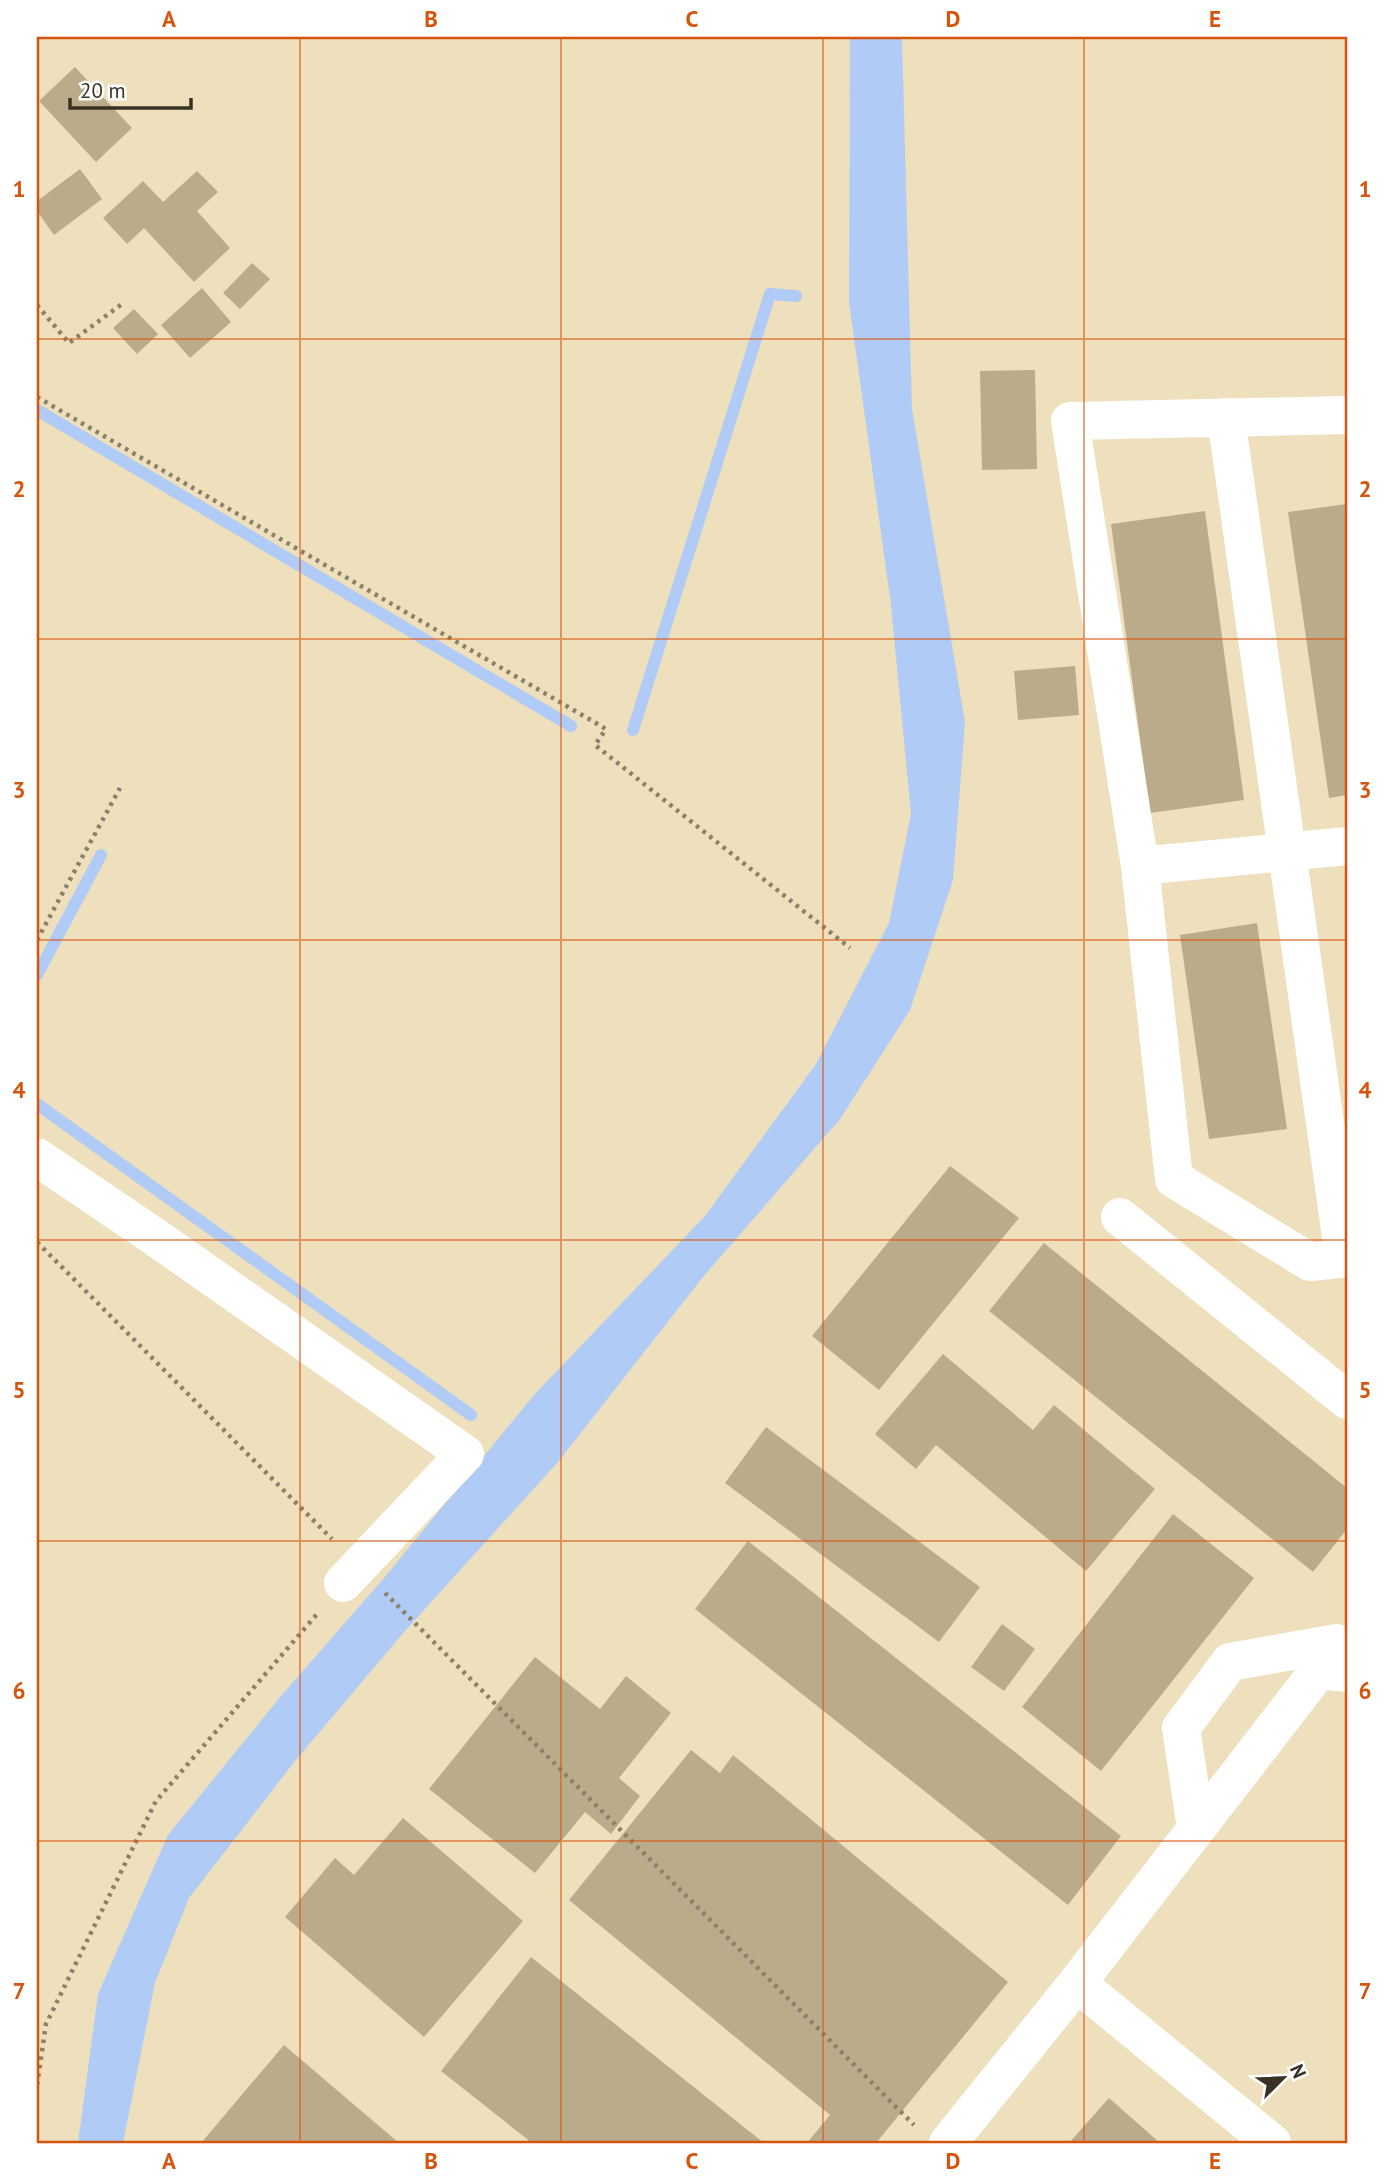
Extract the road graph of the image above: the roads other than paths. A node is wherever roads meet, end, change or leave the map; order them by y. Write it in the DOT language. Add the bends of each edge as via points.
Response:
graph roads {
  1 [pos="1347,415"];
  2 [pos="1226,417"];
  3 [pos="1347,846"];
  4 [pos="1286,852"];
  5 [pos="1140,866"];
  6 [pos="37,1157"];
  7 [pos="1120,1217"];
  8 [pos="1345,1258"];
  9 [pos="1347,1400"];
  10 [pos="342,1566"];
  11 [pos="1338,1654"];
  12 [pos="1196,1828"];
  13 [pos="1077,1983"];
  14 [pos="935,2138"];
  15 [pos="1272,2143"];
  1 -- 2 [label="street"];
  2 -- 4 [label="street"];
  2 -- 5 [label="street" via="1070,421"];
  3 -- 4 [label="street"];
  4 -- 5 [label="street"];
  4 -- 8 [label="street"];
  5 -- 8 [label="street" via="1174,1179 1310,1262"];
  6 -- 10 [label="street" via="465,1454"];
  7 -- 9 [label="street"];
  11 -- 12 [label="street"];
  11 -- 12 [label="street" via="1230,1662 1181,1728"];
  12 -- 13 [label="street"];
  13 -- 14 [label="street"];
  13 -- 15 [label="street"];
}
